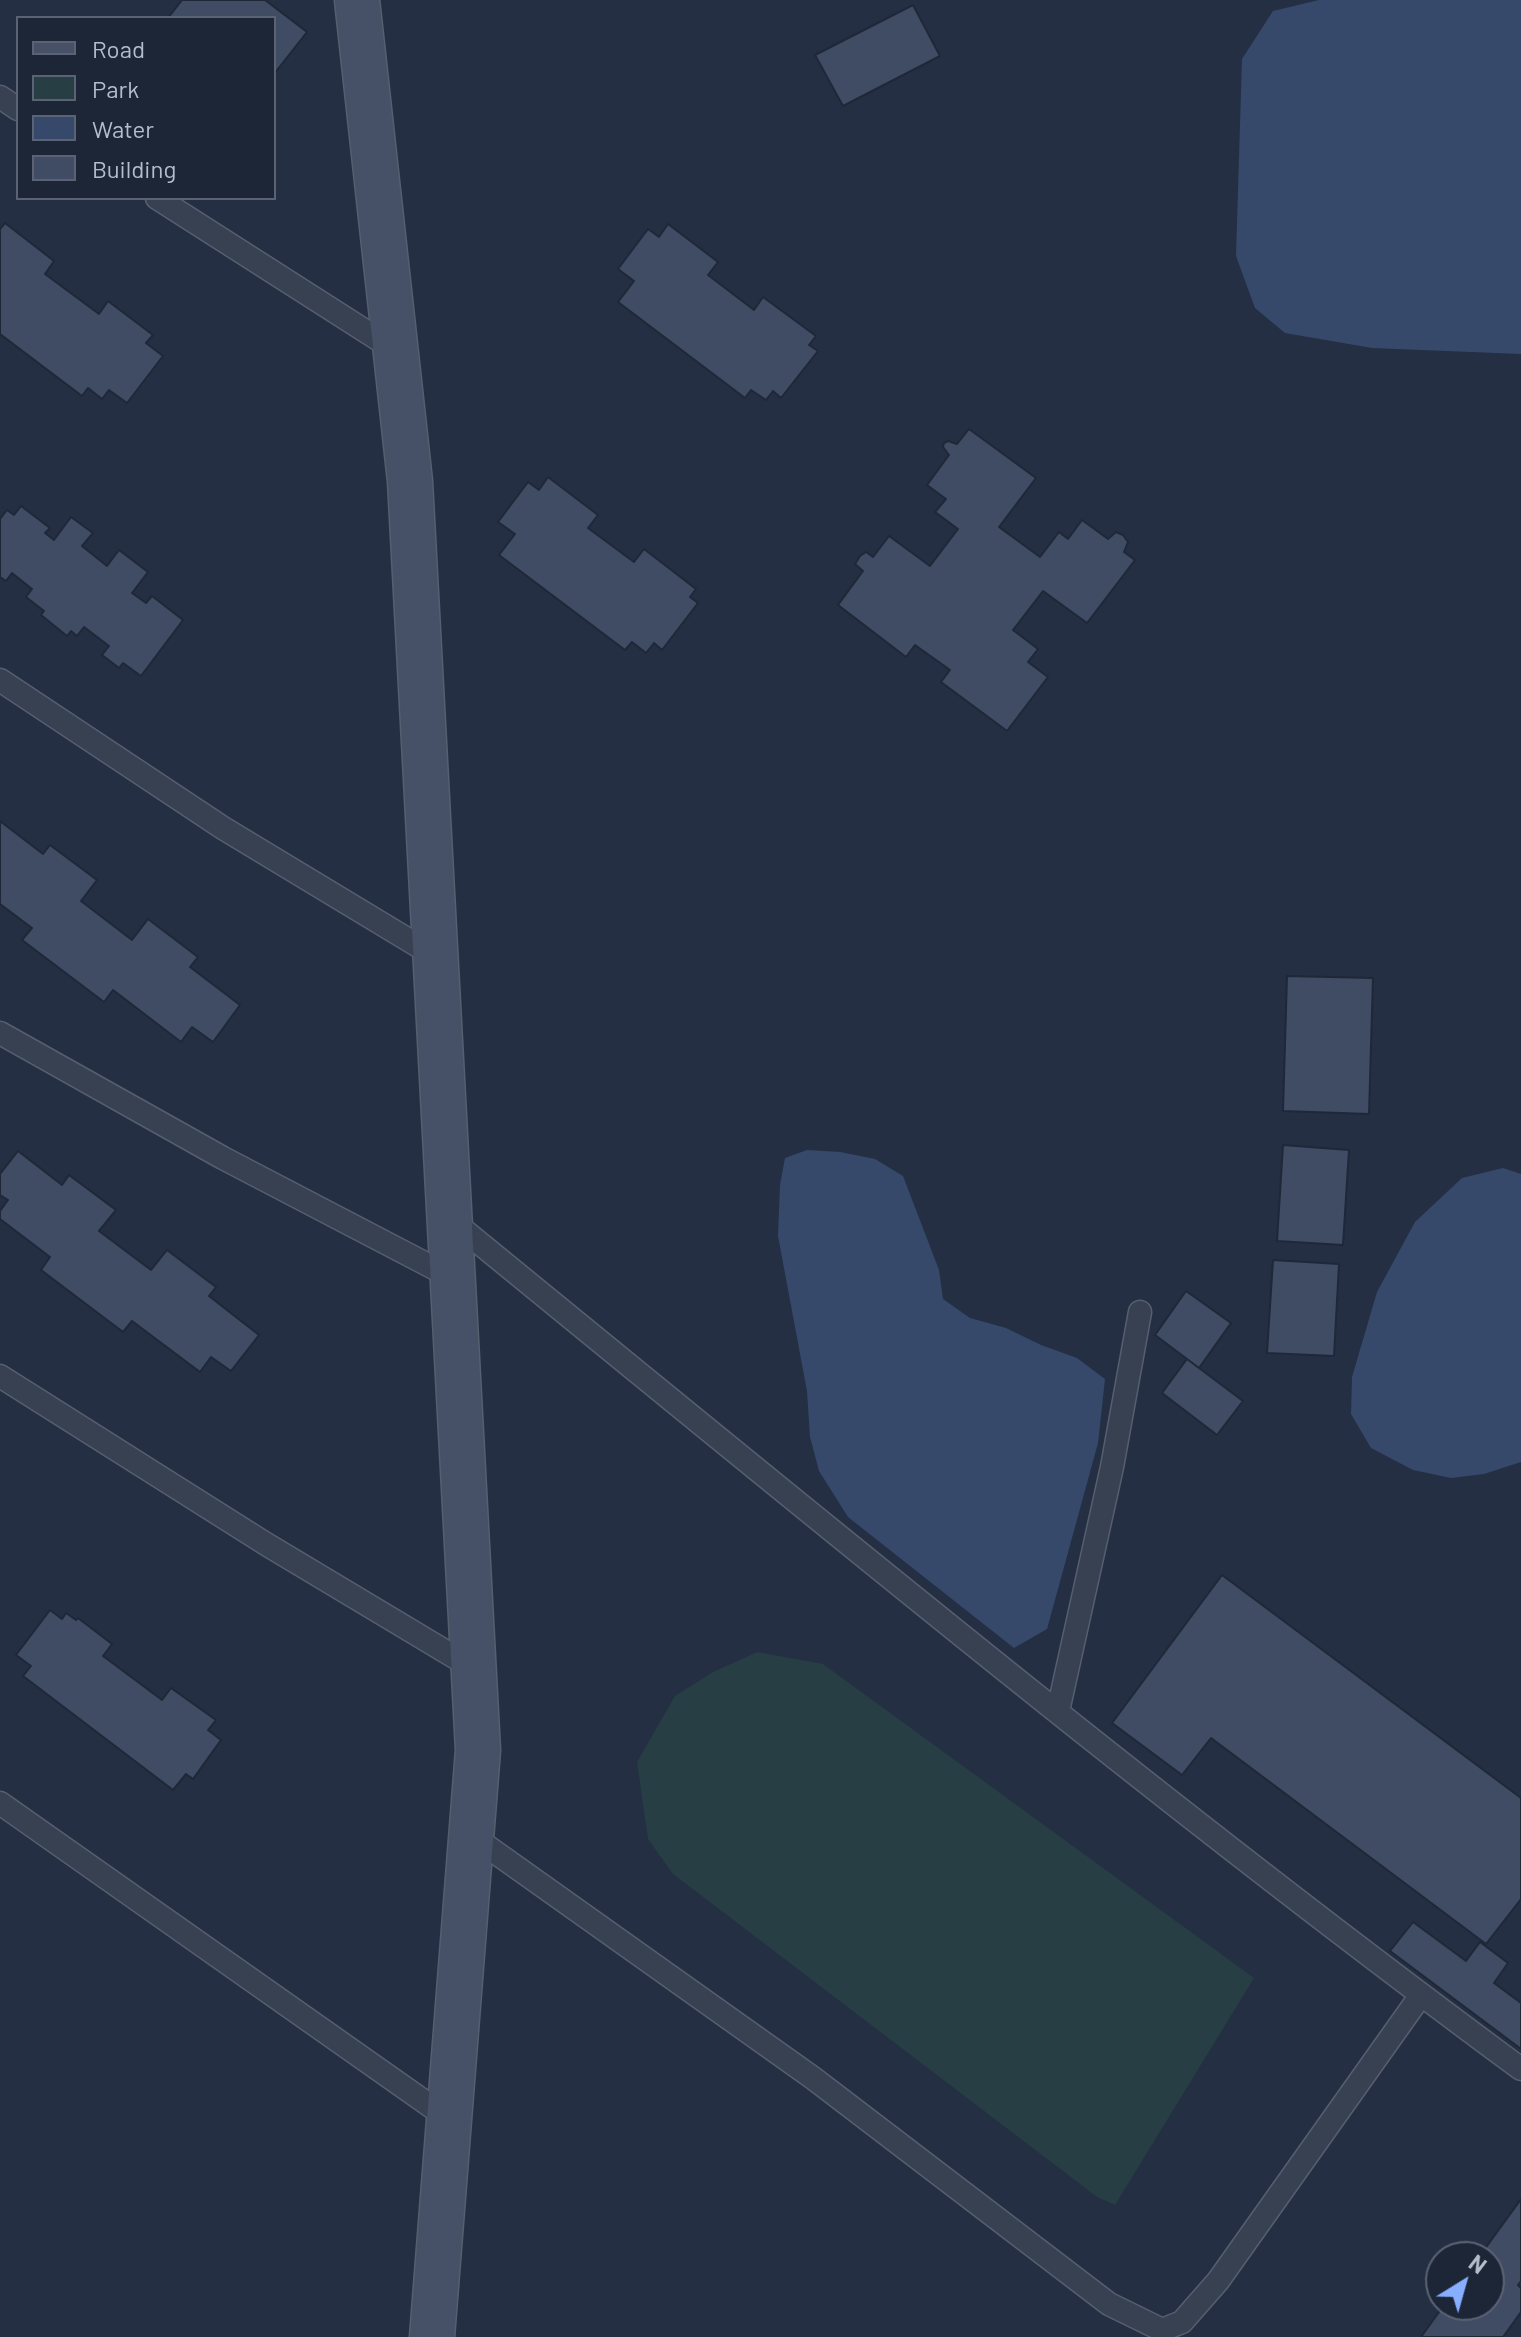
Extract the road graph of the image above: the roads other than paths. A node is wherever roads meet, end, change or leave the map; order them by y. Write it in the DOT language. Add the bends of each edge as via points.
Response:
graph roads {
  1 [pos="357,0"];
  2 [pos="160,200"];
  3 [pos="396,351"];
  4 [pos="0,680"];
  5 [pos="435,956"];
  6 [pos="0,1033"];
  7 [pos="450,1219"];
  8 [pos="453,1278"];
  9 [pos="1140,1312"];
  10 [pos="0,1376"];
  11 [pos="473,1668"];
  12 [pos="1058,1711"];
  13 [pos="0,1803"];
  14 [pos="471,1835"];
  15 [pos="1421,1995"];
  16 [pos="1521,2069"];
  17 [pos="449,2119"];
  18 [pos="432,2337"];
  1 -- 3 [label="street"];
  2 -- 3 [label="lane"];
  3 -- 5 [label="street" via="410,481"];
  4 -- 5 [label="lane" via="223,828"];
  5 -- 7 [label="street"];
  6 -- 8 [label="lane"];
  7 -- 8 [label="street"];
  7 -- 12 [label="lane"];
  8 -- 11 [label="street"];
  9 -- 12 [label="lane"];
  10 -- 11 [label="lane"];
  11 -- 14 [label="street" via="478,1750"];
  12 -- 15 [label="lane"];
  13 -- 17 [label="lane"];
  14 -- 15 [label="lane" via="813,2078 1109,2304 1162,2330 1182,2322 1218,2281"];
  14 -- 17 [label="street"];
  15 -- 16 [label="lane"];
  17 -- 18 [label="street"];
}
